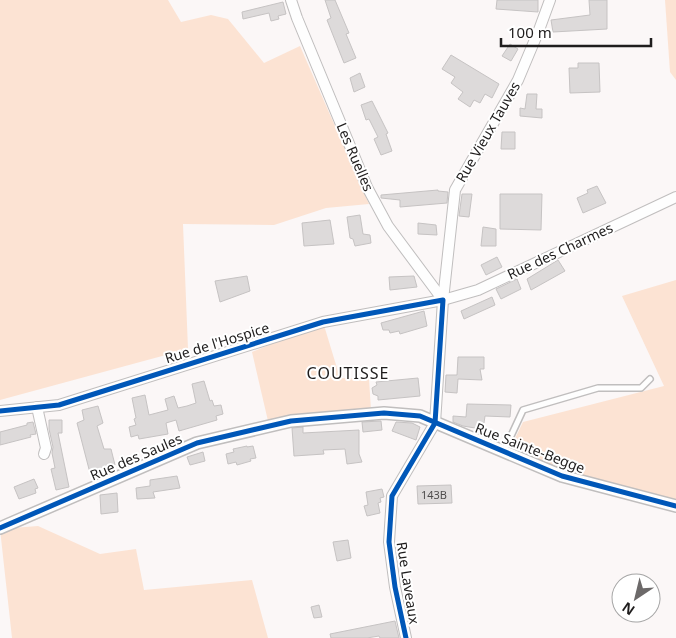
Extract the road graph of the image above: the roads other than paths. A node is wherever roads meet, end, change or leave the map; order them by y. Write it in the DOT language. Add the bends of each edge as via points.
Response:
graph roads {
  1 [pos="291,0"];
  2 [pos="550,0"];
  3 [pos="676,197"];
  4 [pos="443,300"];
  5 [pos="650,379"];
  6 [pos="37,407"];
  7 [pos="0,411"];
  8 [pos="435,422"];
  9 [pos="504,451"];
  10 [pos="44,454"];
  11 [pos="676,506"];
  12 [pos="0,528"];
  13 [pos="406,638"];
  1 -- 4 [label="street, Les Ruelles" via="367,187 388,226"];
  2 -- 4 [label="street, Rue Vieux Tauves" via="518,80 455,190"];
  3 -- 4 [label="street, Rue des Charmes" via="478,290"];
  4 -- 6 [label="street, Rue de l'Hospice" via="323,322 59,405"];
  4 -- 8 [label="street, Rue Vieux Tauves"];
  5 -- 9 [label="lane" via="641,388 598,388 523,410"];
  6 -- 7 [label="street, Rue de l'Hospice"];
  6 -- 10 [label="street" via="46,448"];
  8 -- 9 [label="street, Rue Sainte-Begge"];
  8 -- 12 [label="street, Rue des Saules" via="420,416 384,413 291,422 198,443"];
  8 -- 13 [label="street, Rue Laveaux" via="392,496 389,542"];
  9 -- 11 [label="street, Rue Sainte-Begge" via="562,476"];
}
